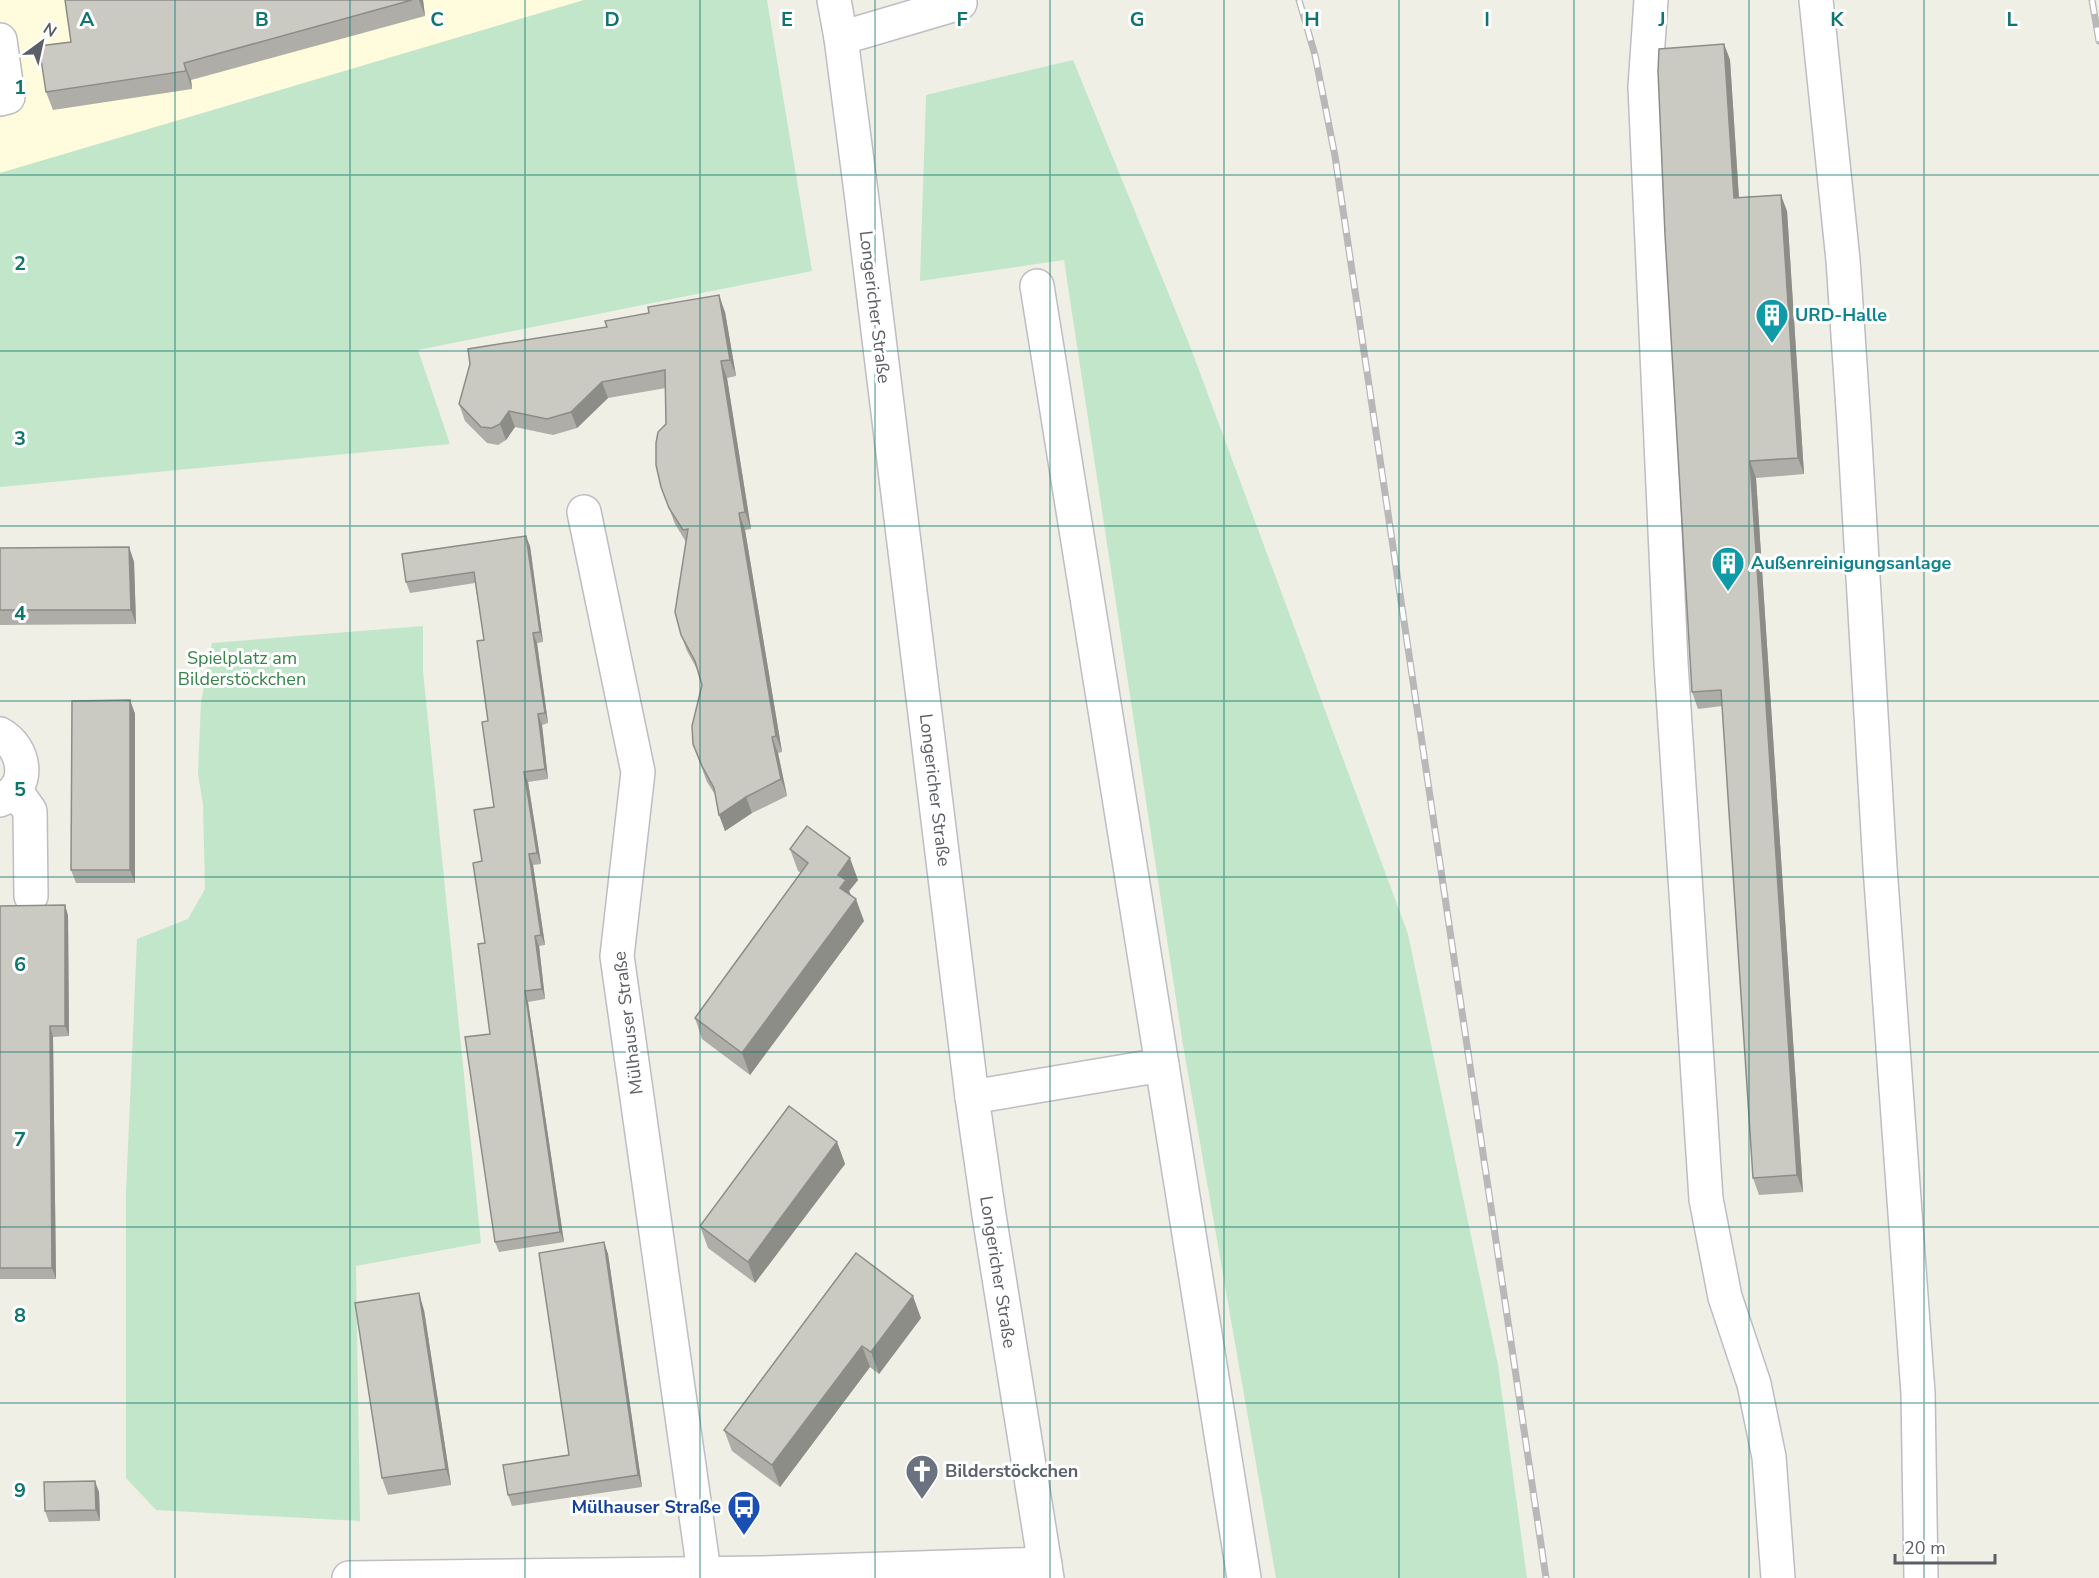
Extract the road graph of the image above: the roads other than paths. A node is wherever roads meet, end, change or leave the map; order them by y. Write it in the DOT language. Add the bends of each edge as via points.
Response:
graph roads {
  1 [pos="834,0"];
  2 [pos="1651,0"];
  3 [pos="1816,0"];
  4 [pos="946,2"];
  5 [pos="840,38"];
  6 [pos="0,40"];
  7 [pos="0,99"];
  8 [pos="1037,286"];
  9 [pos="584,512"];
  10 [pos="0,734"];
  11 [pos="8,795"];
  12 [pos="31,896"];
  13 [pos="1162,1065"];
  14 [pos="972,1097"];
  15 [pos="1046,1571"];
  16 [pos="704,1572"];
  17 [pos="584,1577"];
  18 [pos="349,1578"];
  19 [pos="1244,1578"];
  20 [pos="1778,1578"];
  21 [pos="1921,1578"];
  1 -- 5 [label="street, Longericher Straße"];
  2 -- 20 [label="street" via="1645,87 1671,651 1706,1199 1725,1297 1754,1384 1769,1457"];
  3 -- 21 [label="street" via="1853,401 1880,867 1918,1393"];
  4 -- 5 [label="street"];
  5 -- 14 [label="street, Longericher Straße"];
  6 -- 7 [label="street" via="8,97"];
  8 -- 13 [label="street"];
  9 -- 16 [label="street, Mülhauser Straße" via="638,772 617,956"];
  10 -- 11 [label="street" via="13,742 21,757 21,774"];
  11 -- 12 [label="street" via="30,811"];
  13 -- 14 [label="street"];
  13 -- 19 [label="street"];
  14 -- 15 [label="street, Longericher Straße"];
  15 -- 16 [label="street"];
  16 -- 17 [label="street"];
  17 -- 18 [label="street"];
}
